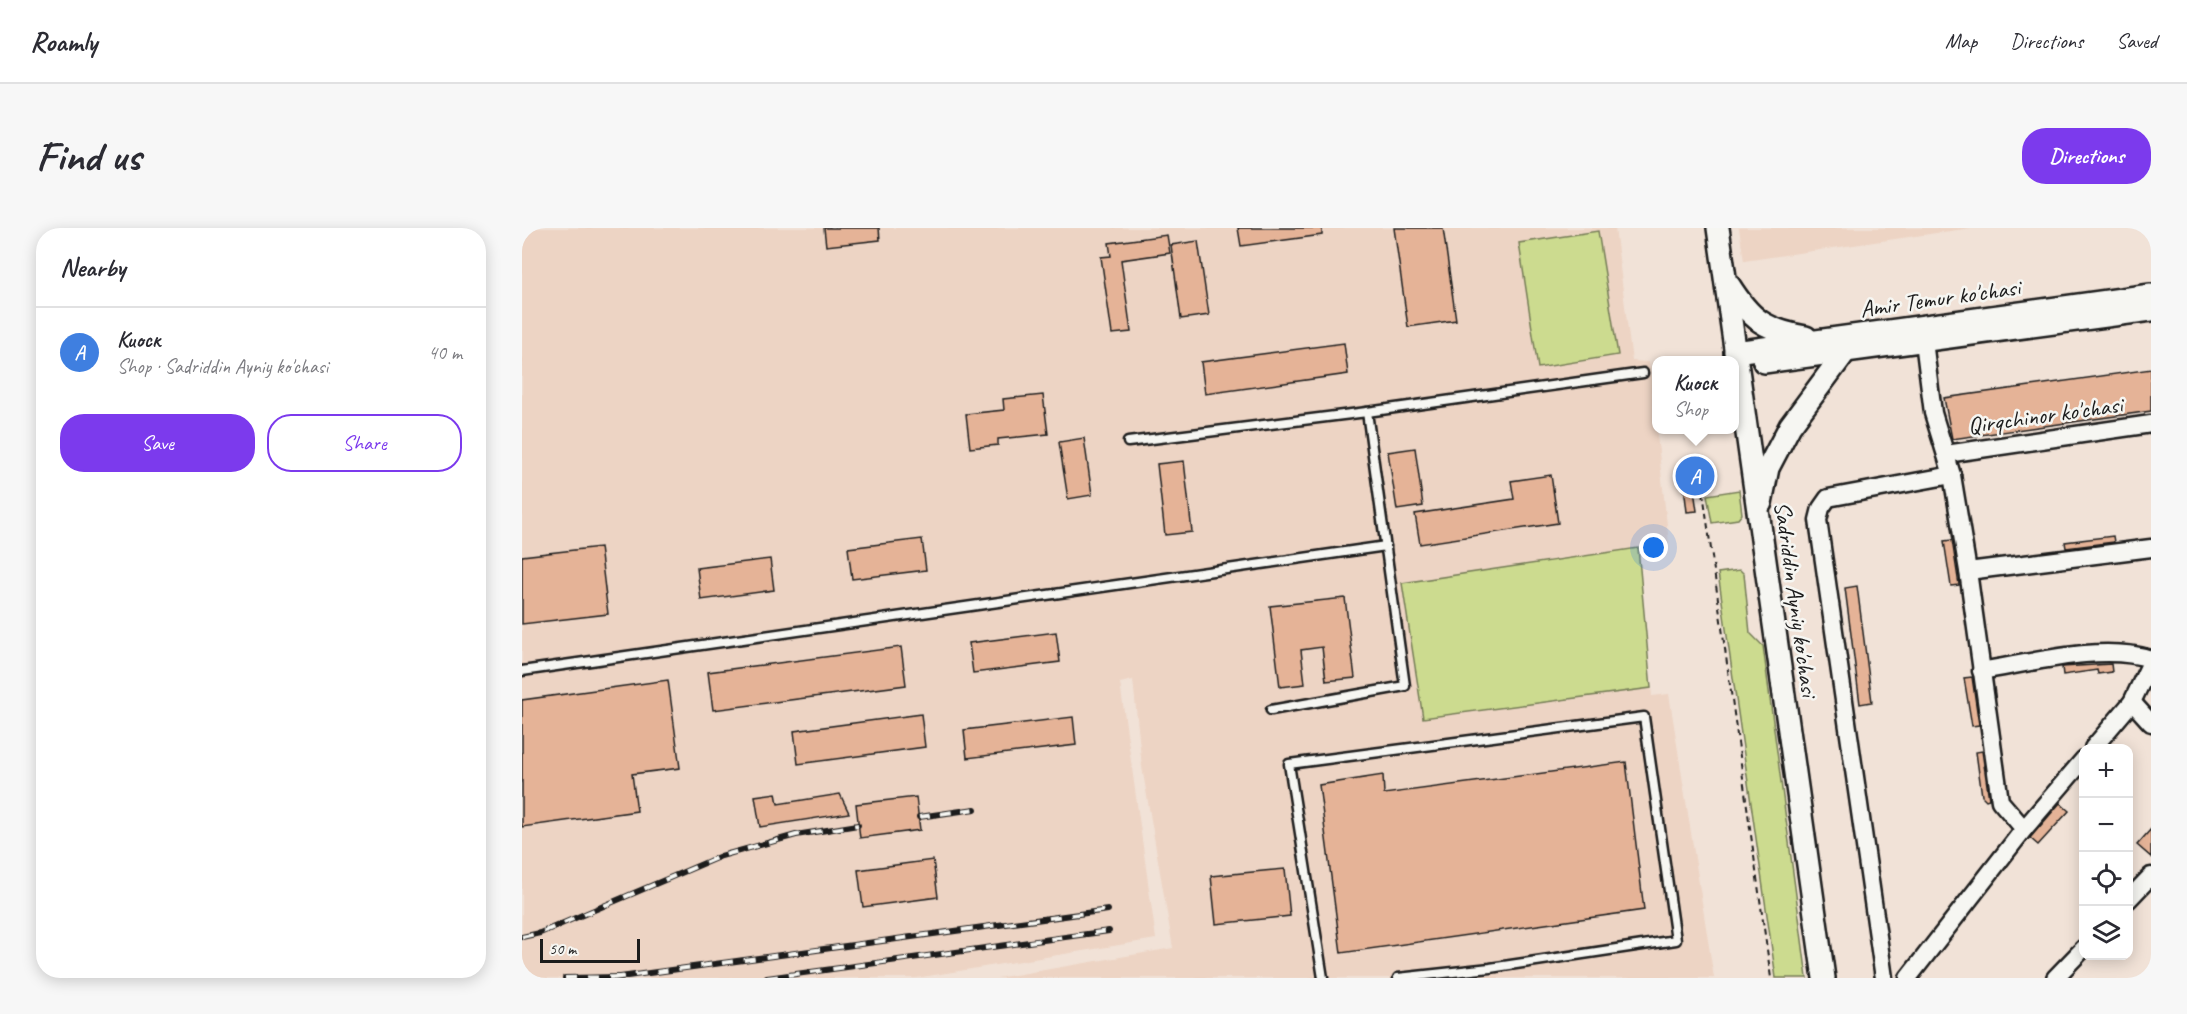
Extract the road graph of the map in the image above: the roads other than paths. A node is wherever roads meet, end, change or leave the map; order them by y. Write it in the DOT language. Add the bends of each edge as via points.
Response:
graph roads {
  1 [pos="1718,228"];
  2 [pos="1725,277"];
  3 [pos="2151,295"];
  4 [pos="2151,310"];
  5 [pos="1818,340"];
  6 [pos="1924,341"];
  7 [pos="1845,352"];
  8 [pos="1736,356"];
  9 [pos="1739,358"];
  10 [pos="1739,359"];
  11 [pos="1643,373"];
  12 [pos="1739,380"];
  13 [pos="1367,412"];
  14 [pos="2151,424"];
  15 [pos="1128,442"];
  16 [pos="1946,454"];
  17 [pos="1952,475"];
  18 [pos="1758,515"];
  19 [pos="1386,546"];
  20 [pos="2151,548"];
  21 [pos="1968,571"];
  22 [pos="2151,661"];
  23 [pos="522,671"];
  24 [pos="1981,671"];
  25 [pos="2132,702"];
  26 [pos="1271,710"];
  27 [pos="2151,723"];
  28 [pos="2096,744"];
  29 [pos="2079,765"];
  30 [pos="2025,829"];
  31 [pos="2151,876"];
  32 [pos="2133,895"];
  33 [pos="2079,953"];
  34 [pos="1490,968"];
  35 [pos="1323,978"];
  36 [pos="1398,978"];
  37 [pos="1491,978"];
  38 [pos="1824,978"];
  39 [pos="1884,978"];
  40 [pos="1908,978"];
  41 [pos="2055,978"];
  1 -- 2 [label="street, Sadriddin Ayniy ko'chasi"];
  2 -- 5 [label="street" via="1756,321 1787,334"];
  2 -- 8 [label="street, Sadriddin Ayniy ko'chasi"];
  3 -- 5 [label="street, Amir Temur ko'chasi"];
  4 -- 6 [label="street, Amir Temur ko'chasi"];
  5 -- 9 [label="street, Amir Temur ko'chasi"];
  6 -- 7 [label="street, Amir Temur ko'chasi"];
  6 -- 16 [label="street, Qirqchinor ko'chasi" via="1934,413"];
  7 -- 10 [label="street, Amir Temur ko'chasi"];
  7 -- 18 [label="street" via="1790,426 1768,468"];
  11 -- 13 [label="lane"];
  12 -- 18 [label="street, Sadriddin Ayniy ko'chasi"];
  13 -- 15 [label="lane"];
  13 -- 19 [label="lane"];
  14 -- 16 [label="street, Qirqchinor ko'chasi"];
  16 -- 17 [label="street, Qirqchinor ko'chasi"];
  17 -- 21 [label="street, Qirqchinor ko'chasi"];
  17 -- 39 [label="street" via="1828,498 1818,520"];
  18 -- 38 [label="street, Sadriddin Ayniy ko'chasi"];
  19 -- 23 [label="lane"];
  19 -- 26 [label="lane" via="1405,686"];
  20 -- 21 [label="street"];
  21 -- 24 [label="street, Qirqchinor ko'chasi"];
  22 -- 24 [label="street" via="2136,654 2091,655"];
  22 -- 25 [label="street"];
  24 -- 30 [label="street, Qirqchinor ko'chasi" via="2000,801"];
  25 -- 27 [label="street"];
  25 -- 28 [label="street"];
  29 -- 30 [label="street"];
  30 -- 40 [label="street"];
  31 -- 32 [label="street"];
  33 -- 41 [label="street"];
  34 -- 35 [label="lane" via="1676,940 1644,717 1289,764"];
  34 -- 36 [label="lane"];
  34 -- 37 [label="lane"];
}
